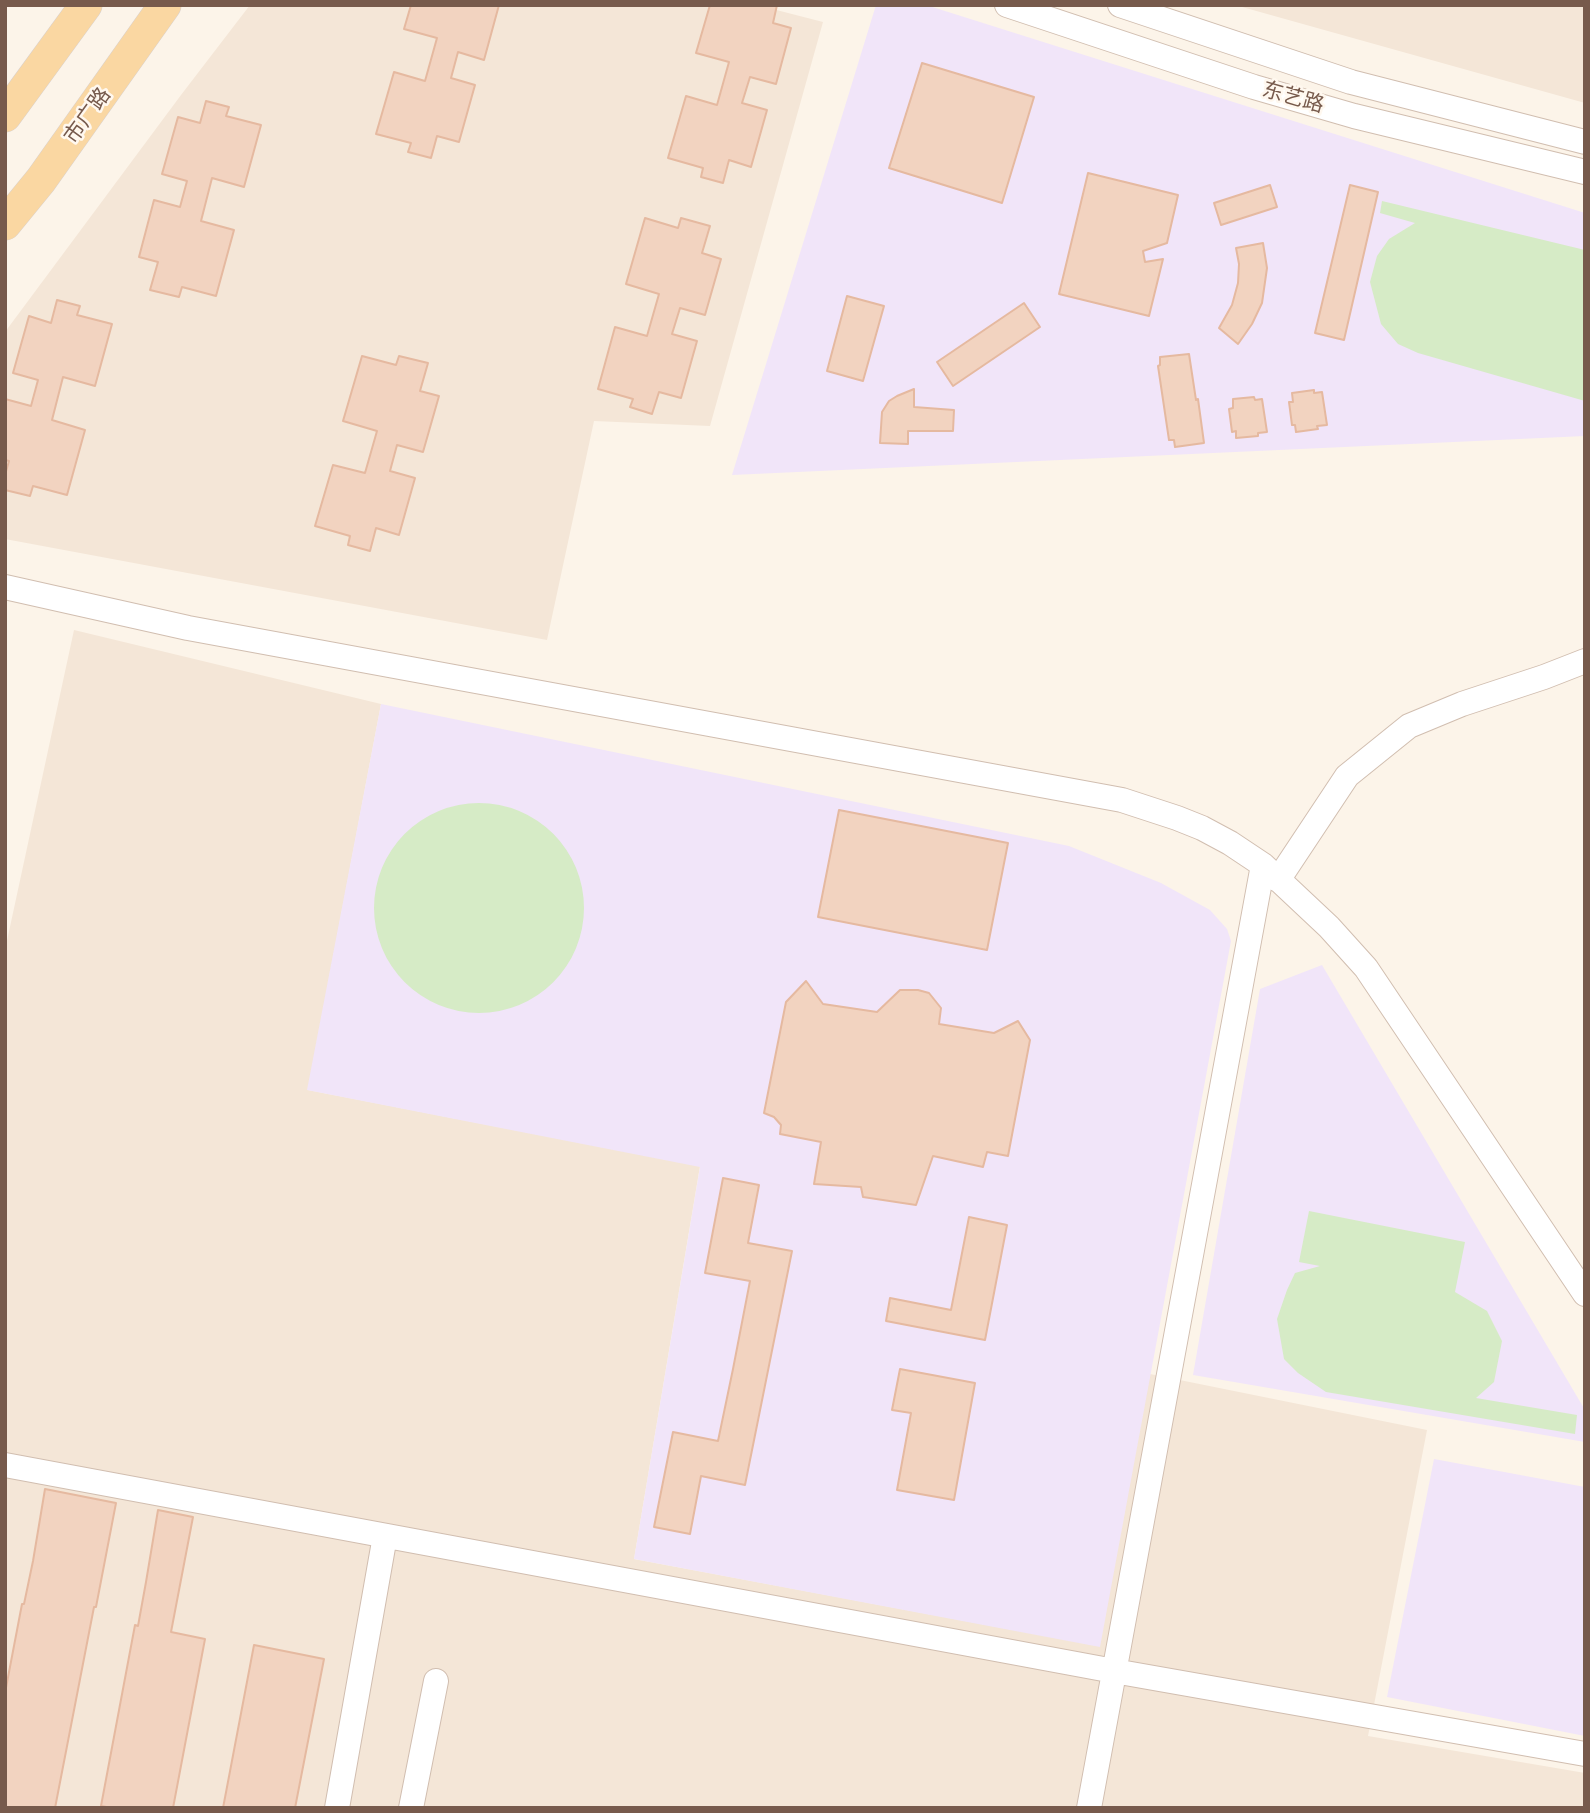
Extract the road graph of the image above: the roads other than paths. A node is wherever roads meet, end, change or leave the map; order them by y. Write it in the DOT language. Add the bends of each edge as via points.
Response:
graph roads {
  1 [pos="86,5"];
  2 [pos="166,5"];
  3 [pos="1007,5"];
  4 [pos="1120,5"];
  5 [pos="5,116"];
  6 [pos="1585,142"];
  7 [pos="1585,172"];
  8 [pos="5,224"];
  9 [pos="5,587"];
  10 [pos="1585,661"];
  11 [pos="1271,872"];
  12 [pos="1585,1294"];
  13 [pos="5,1465"];
  14 [pos="385,1536"];
  15 [pos="1114,1671"];
  16 [pos="436,1681"];
  17 [pos="1585,1754"];
  18 [pos="337,1808"];
  19 [pos="411,1808"];
  20 [pos="1089,1808"];
  1 -- 5 [label="main road"];
  2 -- 8 [label="main road, 市广路"];
  3 -- 7 [label="street, 东艺路" via="1254,87"];
  4 -- 6 [label="street, 东艺路" via="1351,82"];
  9 -- 11 [label="street" via="202,630 1122,800 1202,828"];
  10 -- 11 [label="street" via="1409,726 1347,776"];
  11 -- 12 [label="street" via="1366,968"];
  11 -- 15 [label="street"];
  13 -- 14 [label="street"];
  14 -- 15 [label="street"];
  14 -- 18 [label="street"];
  15 -- 17 [label="street"];
  15 -- 20 [label="street"];
  16 -- 19 [label="street"];
}
